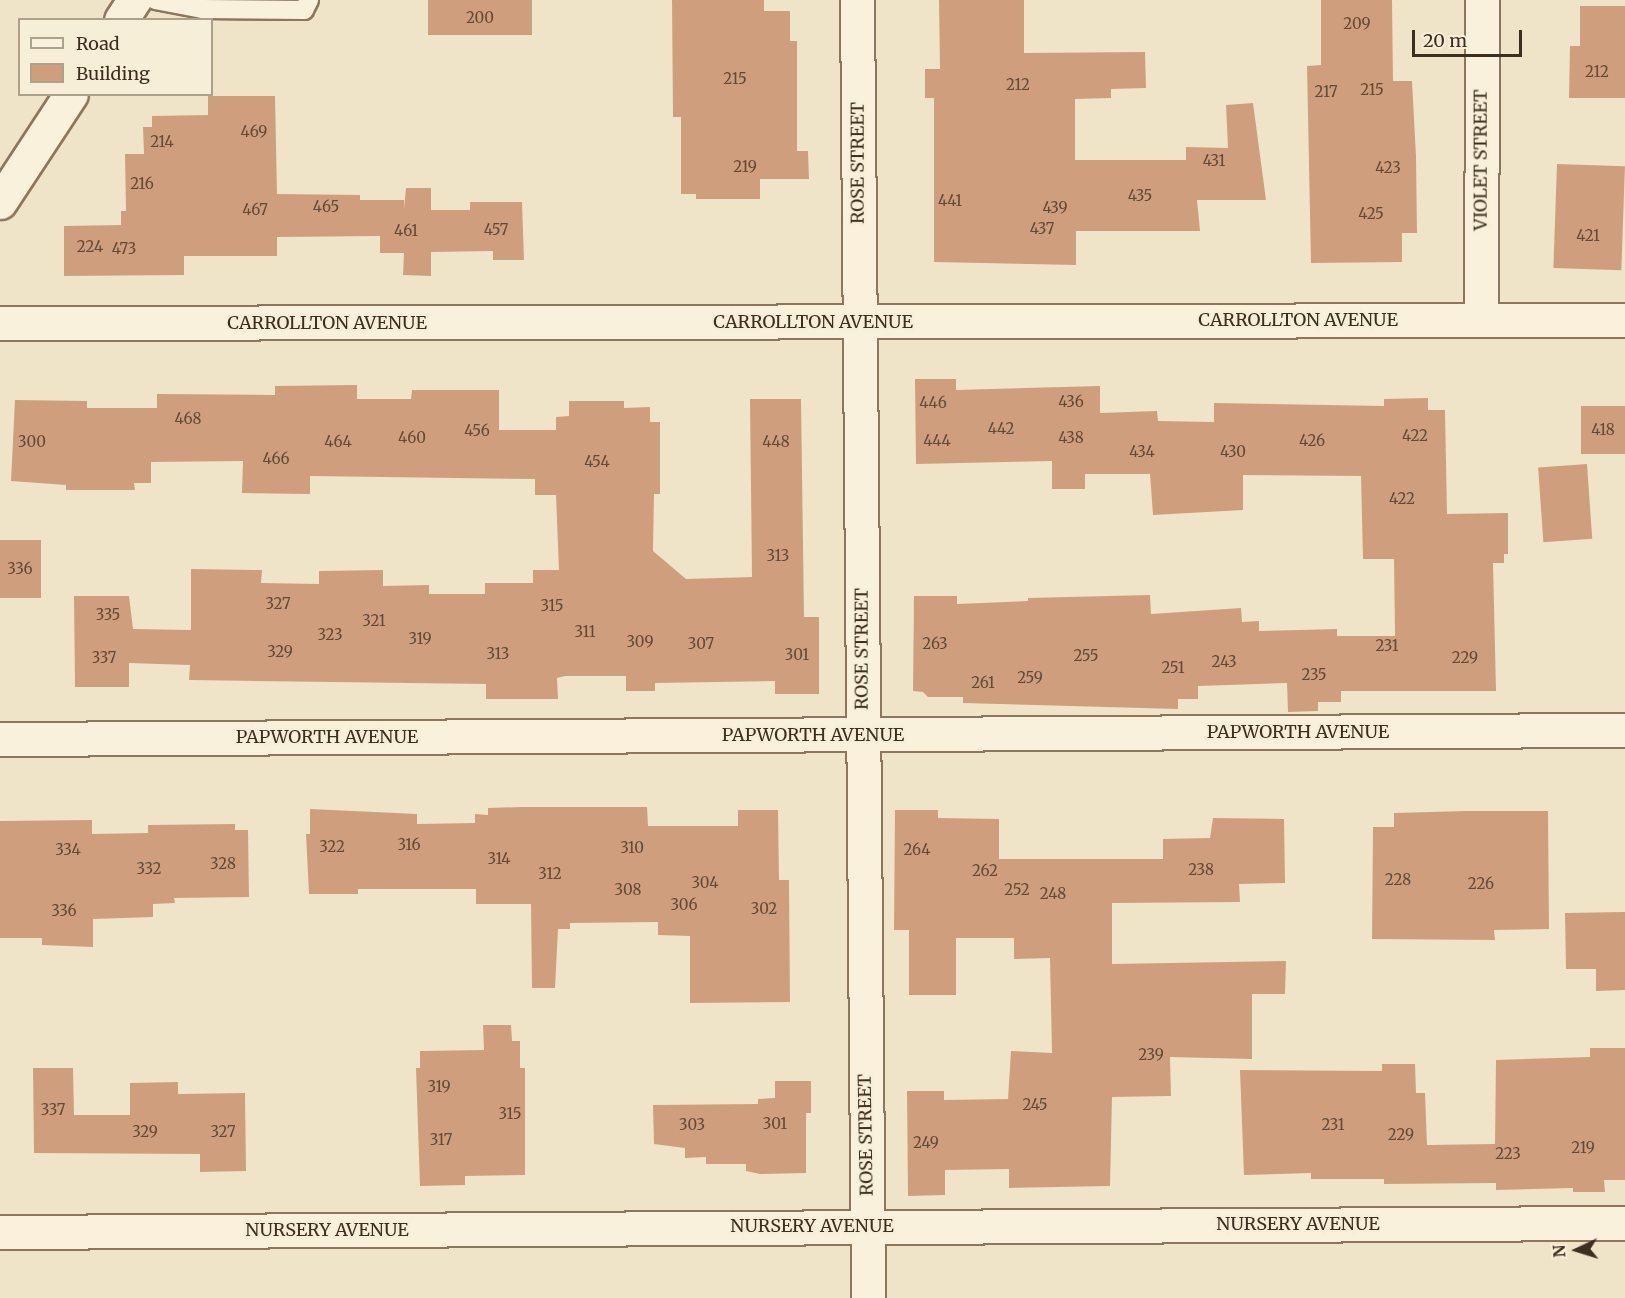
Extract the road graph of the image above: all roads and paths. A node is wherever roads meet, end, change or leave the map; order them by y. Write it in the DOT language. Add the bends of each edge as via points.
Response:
graph roads {
  1 [pos="134,0"];
  2 [pos="155,0"];
  3 [pos="309,0"];
  4 [pos="857,0"];
  5 [pos="1482,0"];
  6 [pos="123,18"];
  7 [pos="70,96"];
  8 [pos="0,202"];
  9 [pos="1481,320"];
  10 [pos="1625,320"];
  11 [pos="860,322"];
  12 [pos="0,323"];
  13 [pos="1625,730"];
  14 [pos="863,735"];
  15 [pos="0,739"];
  16 [pos="1625,1223"];
  17 [pos="867,1226"];
  18 [pos="0,1232"];
  19 [pos="868,1298"];
  1 -- 6 [label="street"];
  2 -- 3 [label="lane" via="202,9 293,10 304,10"];
  4 -- 11 [label="street, ROSE STREET"];
  5 -- 9 [label="street, VIOLET STREET"];
  7 -- 8 [label="street"];
  9 -- 10 [label="street, CARROLLTON AVENUE"];
  9 -- 11 [label="street, CARROLLTON AVENUE"];
  11 -- 12 [label="street, CARROLLTON AVENUE"];
  11 -- 14 [label="street, ROSE STREET"];
  13 -- 14 [label="street, PAPWORTH AVENUE"];
  14 -- 15 [label="street, PAPWORTH AVENUE"];
  14 -- 17 [label="street, ROSE STREET"];
  16 -- 17 [label="street, NURSERY AVENUE"];
  17 -- 18 [label="street, NURSERY AVENUE"];
  17 -- 19 [label="street, ROSE STREET"];
}
